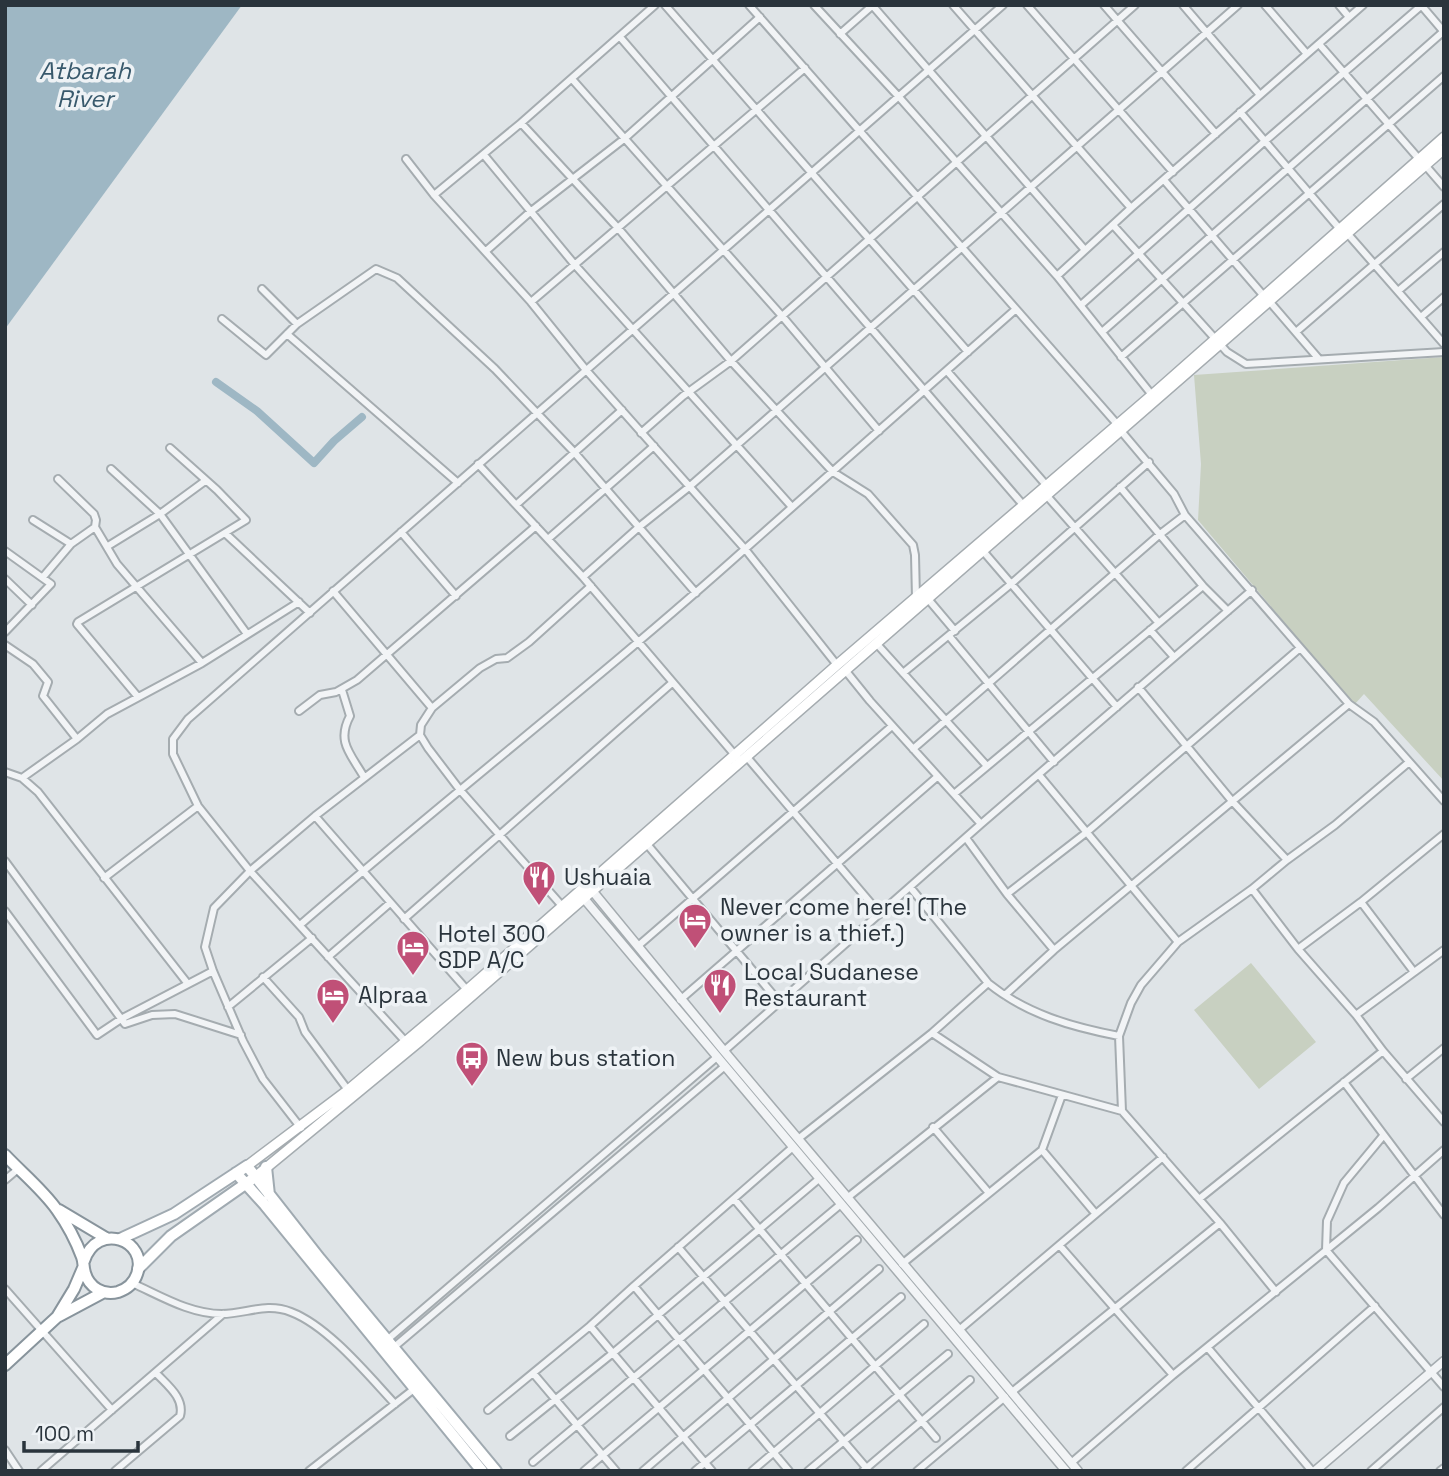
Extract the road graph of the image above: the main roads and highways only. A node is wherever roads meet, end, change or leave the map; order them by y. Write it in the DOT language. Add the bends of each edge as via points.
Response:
graph roads {
  1 [pos="1444,137"];
  2 [pos="1444,149"];
  3 [pos="1422,162"];
  4 [pos="1218,341"];
  5 [pos="1119,428"];
  6 [pos="1047,491"];
  7 [pos="841,667"];
  8 [pos="740,757"];
  9 [pos="590,887"];
  10 [pos="581,896"];
  11 [pos="5,1155"];
  12 [pos="247,1166"];
  13 [pos="266,1167"];
  14 [pos="236,1173"];
  15 [pos="250,1180"];
  16 [pos="235,1191"];
  17 [pos="267,1201"];
  18 [pos="56,1208"];
  19 [pos="106,1238"];
  20 [pos="120,1239"];
  21 [pos="83,1264"];
  22 [pos="138,1269"];
  23 [pos="104,1292"];
  24 [pos="57,1317"];
  25 [pos="5,1366"];
  26 [pos="482,1471"];
  27 [pos="496,1471"];
  1 -- 3 [label="main road"];
  2 -- 3 [label="main road"];
  3 -- 4 [label="main road"];
  4 -- 5 [label="main road"];
  4 -- 5 [label="main road"];
  5 -- 6 [label="main road"];
  6 -- 7 [label="main road" via="916,598"];
  6 -- 7 [label="main road" via="928,599"];
  7 -- 8 [label="main road"];
  8 -- 9 [label="main road"];
  8 -- 9 [label="main road"];
  9 -- 10 [label="main road"];
  10 -- 12 [label="main road" via="563,906 301,1128"];
  10 -- 13 [label="main road" via="400,1058"];
  11 -- 18 [label="main road"];
  12 -- 14 [label="main road"];
  12 -- 15 [label="main road"];
  13 -- 15 [label="main road"];
  13 -- 17 [label="main road"];
  14 -- 15 [label="main road"];
  14 -- 20 [label="main road" via="174,1214"];
  15 -- 16 [label="main road"];
  15 -- 17 [label="main road"];
  16 -- 17 [label="main road"];
  16 -- 22 [label="main road" via="171,1236"];
  17 -- 26 [label="main road"];
  17 -- 27 [label="main road"];
  18 -- 19 [label="main road"];
  18 -- 21 [label="main road"];
  19 -- 20 [label="main road"];
  19 -- 21 [label="main road" via="91,1246"];
  20 -- 22 [label="main road" via="135,1251"];
  21 -- 23 [label="main road" via="90,1283"];
  21 -- 24 [label="main road"];
  22 -- 23 [label="main road" via="132,1283 119,1292"];
  23 -- 24 [label="main road"];
  24 -- 25 [label="main road"];
}
